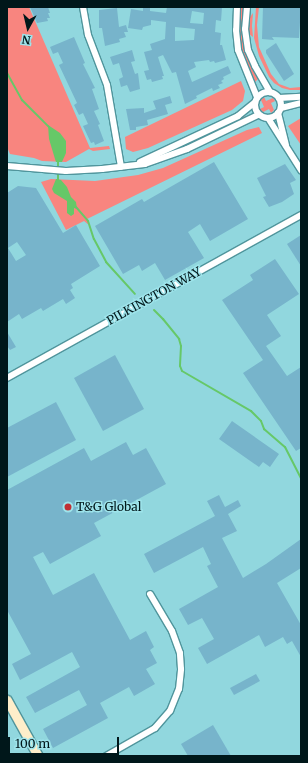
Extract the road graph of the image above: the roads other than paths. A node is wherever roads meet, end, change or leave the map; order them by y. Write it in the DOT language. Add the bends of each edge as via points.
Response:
graph roads {
  1 [pos="83,7"];
  2 [pos="237,7"];
  3 [pos="247,7"];
  4 [pos="270,92"];
  5 [pos="301,97"];
  6 [pos="279,98"];
  7 [pos="256,100"];
  8 [pos="301,103"];
  9 [pos="279,111"];
  10 [pos="258,115"];
  11 [pos="268,118"];
  12 [pos="286,145"];
  13 [pos="133,164"];
  14 [pos="7,166"];
  15 [pos="121,167"];
  16 [pos="301,170"];
  17 [pos="301,215"];
  18 [pos="7,378"];
  19 [pos="150,594"];
  20 [pos="7,700"];
  21 [pos="38,756"];
  22 [pos="106,756"];
  1 -- 15 [label="street" via="88,35 104,74 110,98"];
  2 -- 7 [label="street" via="238,50"];
  3 -- 4 [label="street" via="245,29 248,50"];
  4 -- 6 [label="street"];
  4 -- 7 [label="street" via="263,93"];
  5 -- 6 [label="street"];
  6 -- 9 [label="street"];
  7 -- 10 [label="street"];
  7 -- 13 [label="street" via="244,113 232,120"];
  8 -- 9 [label="street"];
  9 -- 11 [label="street"];
  9 -- 12 [label="street"];
  10 -- 11 [label="street"];
  10 -- 13 [label="street" via="175,154 151,162"];
  11 -- 12 [label="street" via="280,140"];
  12 -- 16 [label="street"];
  13 -- 15 [label="street"];
  14 -- 15 [label="street" via="66,171"];
  17 -- 18 [label="street, PILKINGTON WAY"];
  19 -- 22 [label="street" via="172,632 180,653 178,689 170,711 155,728"];
  20 -- 21 [label="street"];
}
